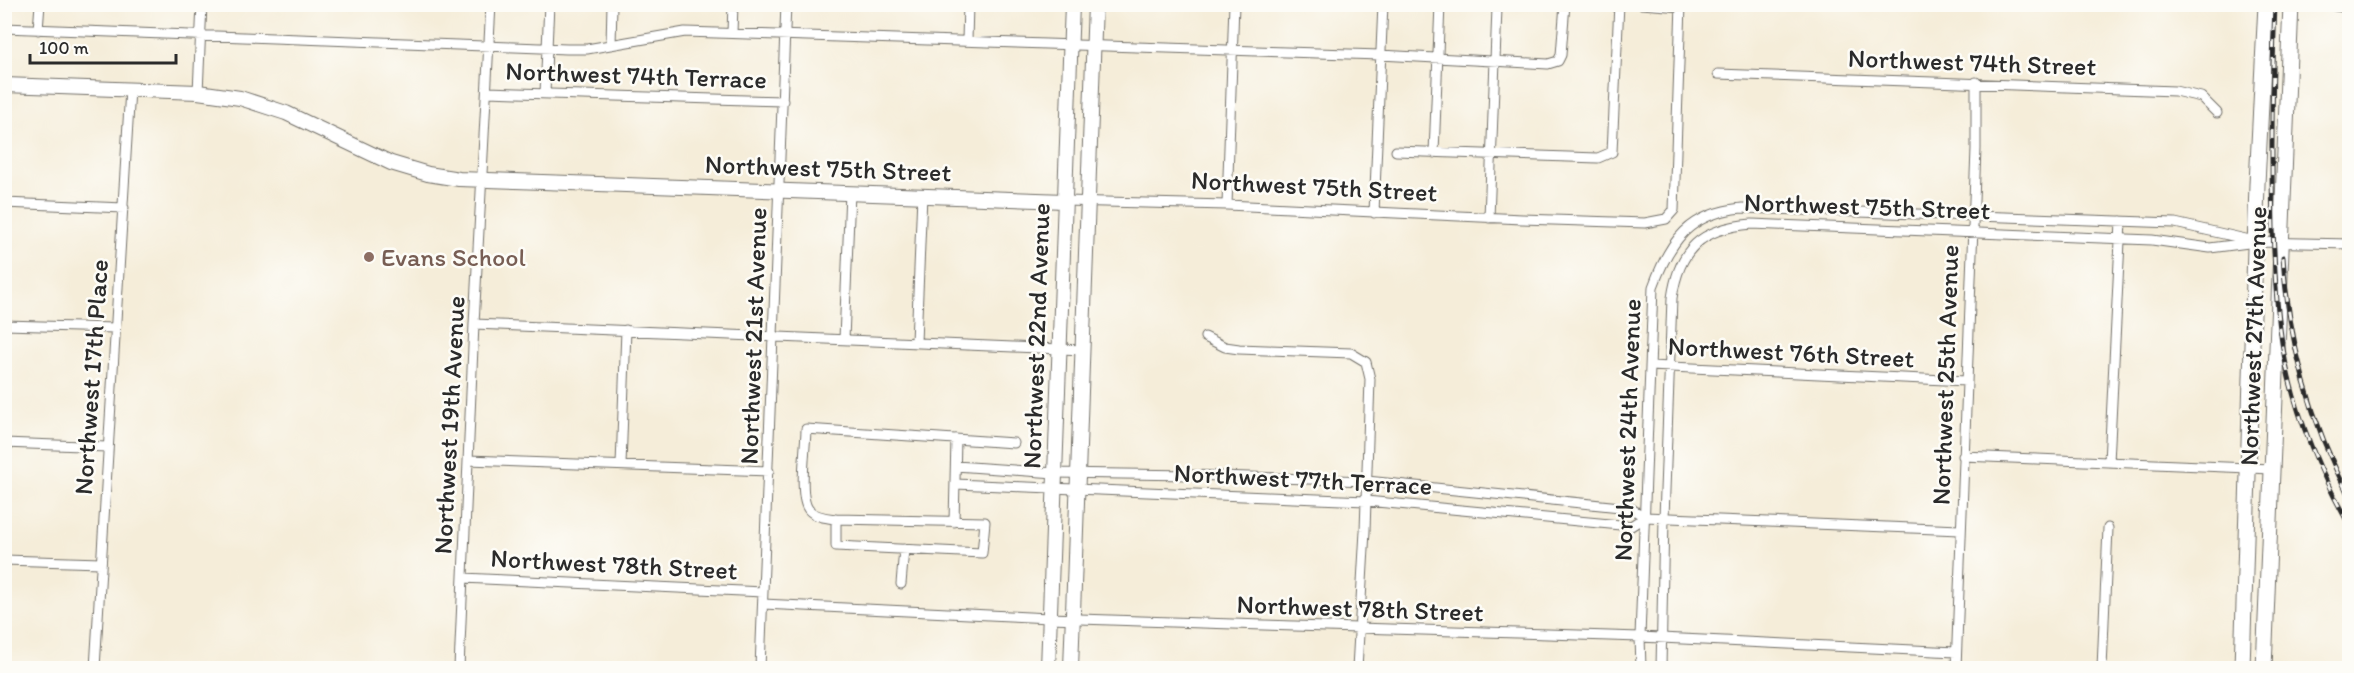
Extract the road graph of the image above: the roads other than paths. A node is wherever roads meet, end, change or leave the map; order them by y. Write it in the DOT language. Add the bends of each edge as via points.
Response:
graph roads {
  1 [pos="40,4"];
  2 [pos="202,4"];
  3 [pos="492,4"];
  4 [pos="549,4"];
  5 [pos="612,4"];
  6 [pos="734,4"];
  7 [pos="786,4"];
  8 [pos="968,4"];
  9 [pos="1072,4"];
  10 [pos="1095,4"];
  11 [pos="1234,4"];
  12 [pos="1383,4"];
  13 [pos="1440,4"];
  14 [pos="1500,4"];
  15 [pos="1565,4"];
  16 [pos="1619,4"];
  17 [pos="1641,4"];
  18 [pos="2266,4"];
  19 [pos="2291,4"];
  20 [pos="1681,6"];
  21 [pos="4,28"];
  22 [pos="38,30"];
  23 [pos="732,33"];
  24 [pos="785,34"];
  25 [pos="200,37"];
  26 [pos="967,41"];
  27 [pos="611,45"];
  28 [pos="1071,45"];
  29 [pos="1094,45"];
  30 [pos="490,47"];
  31 [pos="546,49"];
  32 [pos="1232,50"];
  33 [pos="1380,55"];
  34 [pos="1438,59"];
  35 [pos="1495,62"];
  36 [pos="1718,74"];
  37 [pos="1976,82"];
  38 [pos="4,85"];
  39 [pos="130,89"];
  40 [pos="198,92"];
  41 [pos="488,92"];
  42 [pos="545,93"];
  43 [pos="783,101"];
  44 [pos="2217,113"];
  45 [pos="1396,152"];
  46 [pos="1434,153"];
  47 [pos="1492,155"];
  48 [pos="482,182"];
  49 [pos="780,190"];
  50 [pos="850,192"];
  51 [pos="922,195"];
  52 [pos="1065,201"];
  53 [pos="1088,201"];
  54 [pos="4,203"];
  55 [pos="1227,205"];
  56 [pos="124,208"];
  57 [pos="1810,210"];
  58 [pos="1374,213"];
  59 [pos="1887,213"];
  60 [pos="1709,214"];
  61 [pos="1972,216"];
  62 [pos="1489,218"];
  63 [pos="2050,219"];
  64 [pos="2121,221"];
  65 [pos="1809,226"];
  66 [pos="1886,230"];
  67 [pos="1972,233"];
  68 [pos="2050,236"];
  69 [pos="2121,239"];
  70 [pos="2256,242"];
  71 [pos="2281,243"];
  72 [pos="2349,244"];
  73 [pos="474,324"];
  74 [pos="4,325"];
  75 [pos="115,328"];
  76 [pos="626,330"];
  77 [pos="775,336"];
  78 [pos="1205,338"];
  79 [pos="844,339"];
  80 [pos="916,342"];
  81 [pos="1083,350"];
  82 [pos="1059,351"];
  83 [pos="1650,366"];
  84 [pos="1670,367"];
  85 [pos="1966,381"];
  86 [pos="2251,423"];
  87 [pos="2274,424"];
  88 [pos="956,439"];
  89 [pos="1014,442"];
  90 [pos="4,443"];
  91 [pos="107,447"];
  92 [pos="1964,456"];
  93 [pos="468,460"];
  94 [pos="2109,462"];
  95 [pos="621,465"];
  96 [pos="956,466"];
  97 [pos="2248,468"];
  98 [pos="2272,469"];
  99 [pos="769,471"];
  100 [pos="1055,473"];
  101 [pos="1078,473"];
  102 [pos="1367,481"];
  103 [pos="955,484"];
  104 [pos="1419,486"];
  105 [pos="1078,488"];
  106 [pos="1054,489"];
  107 [pos="1510,495"];
  108 [pos="1366,501"];
  109 [pos="1417,506"];
  110 [pos="1508,514"];
  111 [pos="1644,517"];
  112 [pos="1664,518"];
  113 [pos="836,519"];
  114 [pos="954,522"];
  115 [pos="2108,528"];
  116 [pos="1960,530"];
  117 [pos="904,549"];
  118 [pos="4,560"];
  119 [pos="101,563"];
  120 [pos="464,578"];
  121 [pos="902,584"];
  122 [pos="763,592"];
  123 [pos="763,604"];
  124 [pos="1049,618"];
  125 [pos="1073,618"];
  126 [pos="2244,621"];
  127 [pos="2266,622"];
  128 [pos="1359,629"];
  129 [pos="1640,638"];
  130 [pos="1660,638"];
  131 [pos="1956,652"];
  132 [pos="95,669"];
  133 [pos="459,669"];
  134 [pos="760,669"];
  135 [pos="1048,669"];
  136 [pos="1071,669"];
  137 [pos="1357,669"];
  138 [pos="1641,669"];
  139 [pos="1661,669"];
  140 [pos="1956,669"];
  141 [pos="2102,669"];
  142 [pos="2242,669"];
  143 [pos="2264,669"];
  1 -- 22 [label="street"];
  2 -- 25 [label="street"];
  3 -- 30 [label="street, Northwest 19th Avenue"];
  4 -- 31 [label="street"];
  5 -- 27 [label="street"];
  6 -- 23 [label="street"];
  7 -- 24 [label="street, Northwest 21st Avenue"];
  8 -- 26 [label="street"];
  9 -- 28 [label="main road, Northwest 22nd Avenue"];
  10 -- 29 [label="main road, Northwest 22nd Avenue"];
  11 -- 32 [label="street"];
  12 -- 33 [label="street"];
  13 -- 34 [label="street"];
  14 -- 35 [label="street"];
  15 -- 35 [label="street" via="1558,61"];
  16 -- 47 [label="street" via="1612,152 1598,159"];
  17 -- 20 [label="street"];
  18 -- 70 [label="main road, Northwest 27th Avenue"];
  19 -- 71 [label="main road, Northwest 27th Avenue"];
  20 -- 62 [label="street, Northwest 75th Street" via="1674,210 1666,219 1645,223"];
  21 -- 22 [label="street, Northwest 74th Terrace"];
  22 -- 25 [label="street, Northwest 74th Terrace"];
  23 -- 24 [label="street, Northwest 74th Terrace"];
  23 -- 27 [label="street, Northwest 74th Terrace" via="685,32"];
  24 -- 26 [label="street, Northwest 74th Terrace"];
  24 -- 43 [label="street, Northwest 21st Avenue"];
  25 -- 30 [label="street, Northwest 74th Terrace"];
  25 -- 40 [label="street"];
  26 -- 28 [label="street, Northwest 74th Terrace"];
  27 -- 31 [label="street, Northwest 74th Terrace"];
  28 -- 29 [label="street"];
  28 -- 52 [label="main road, Northwest 22nd Avenue"];
  29 -- 32 [label="street"];
  29 -- 53 [label="main road, Northwest 22nd Avenue"];
  30 -- 31 [label="street, Northwest 74th Terrace"];
  30 -- 41 [label="street, Northwest 19th Avenue"];
  31 -- 42 [label="street"];
  32 -- 33 [label="street"];
  32 -- 55 [label="street"];
  33 -- 34 [label="street"];
  33 -- 58 [label="street"];
  34 -- 35 [label="street"];
  34 -- 46 [label="street"];
  35 -- 47 [label="street"];
  36 -- 37 [label="street, Northwest 74th Street"];
  37 -- 44 [label="street, Northwest 74th Street" via="2187,93 2201,97"];
  37 -- 61 [label="street, Northwest 25th Avenue"];
  38 -- 39 [label="main road, Northwest 75th Street"];
  39 -- 40 [label="main road, Northwest 75th Street"];
  39 -- 56 [label="street, Northwest 17th Place"];
  40 -- 48 [label="main road, Northwest 75th Street" via="240,98 286,112 392,163 428,174"];
  41 -- 42 [label="street, Northwest 74th Terrace"];
  41 -- 48 [label="street, Northwest 19th Avenue"];
  42 -- 43 [label="street, Northwest 74th Terrace"];
  43 -- 49 [label="street, Northwest 21st Avenue"];
  45 -- 46 [label="street"];
  46 -- 47 [label="street"];
  47 -- 62 [label="street"];
  48 -- 49 [label="main road, Northwest 75th Street"];
  48 -- 73 [label="street, Northwest 19th Avenue"];
  49 -- 50 [label="main road, Northwest 75th Street"];
  49 -- 77 [label="street, Northwest 21st Avenue"];
  50 -- 51 [label="main road, Northwest 75th Street"];
  50 -- 79 [label="street"];
  51 -- 52 [label="main road, Northwest 75th Street"];
  51 -- 80 [label="street"];
  52 -- 53 [label="street, Northwest 75th Street"];
  52 -- 82 [label="main road, Northwest 22nd Avenue"];
  53 -- 55 [label="street, Northwest 75th Street"];
  53 -- 81 [label="main road, Northwest 22nd Avenue"];
  54 -- 56 [label="street"];
  55 -- 58 [label="street, Northwest 75th Street"];
  56 -- 75 [label="street, Northwest 17th Place"];
  57 -- 59 [label="street, Northwest 75th Street"];
  57 -- 60 [label="street, Northwest 75th Street" via="1742,208"];
  57 -- 65 [label="street"];
  58 -- 62 [label="street, Northwest 75th Street"];
  59 -- 61 [label="street, Northwest 75th Street"];
  59 -- 66 [label="street"];
  60 -- 83 [label="street, Northwest 24th Avenue" via="1683,231 1664,258 1653,287"];
  61 -- 63 [label="street, Northwest 75th Street"];
  61 -- 67 [label="street, Northwest 25th Avenue"];
  63 -- 64 [label="street, Northwest 75th Street"];
  63 -- 68 [label="street"];
  64 -- 69 [label="street"];
  64 -- 70 [label="street, Northwest 75th Street" via="2175,223"];
  65 -- 66 [label="street, Northwest 75th Street"];
  65 -- 84 [label="street, Northwest 75th Street" via="1736,225 1705,237 1692,247 1676,276"];
  66 -- 67 [label="street, Northwest 75th Street"];
  67 -- 68 [label="street, Northwest 75th Street"];
  67 -- 85 [label="street, Northwest 25th Avenue"];
  68 -- 69 [label="street, Northwest 75th Street"];
  69 -- 70 [label="street, Northwest 75th Street" via="2210,248"];
  69 -- 94 [label="street"];
  70 -- 71 [label="street, Northwest 75th Street"];
  70 -- 86 [label="main road, Northwest 27th Avenue"];
  71 -- 72 [label="street, Northwest 75th Street"];
  71 -- 87 [label="main road, Northwest 27th Avenue"];
  73 -- 76 [label="street"];
  73 -- 93 [label="street, Northwest 19th Avenue"];
  74 -- 75 [label="street"];
  75 -- 91 [label="street, Northwest 17th Place"];
  76 -- 77 [label="street"];
  76 -- 95 [label="street"];
  77 -- 79 [label="street"];
  77 -- 99 [label="street, Northwest 21st Avenue"];
  78 -- 102 [label="street" via="1225,347 1351,353 1366,362 1370,379"];
  79 -- 80 [label="street"];
  80 -- 82 [label="street"];
  81 -- 82 [label="street"];
  81 -- 101 [label="main road, Northwest 22nd Avenue"];
  82 -- 100 [label="main road, Northwest 22nd Avenue"];
  83 -- 84 [label="street, Northwest 76th Street"];
  83 -- 111 [label="street, Northwest 24th Avenue"];
  84 -- 85 [label="street, Northwest 76th Street"];
  84 -- 112 [label="street, Northwest 75th Street"];
  85 -- 92 [label="street, Northwest 25th Avenue"];
  86 -- 87 [label="main road"];
  86 -- 97 [label="main road, Northwest 27th Avenue"];
  87 -- 98 [label="main road, Northwest 27th Avenue"];
  88 -- 89 [label="street"];
  88 -- 96 [label="street"];
  88 -- 113 [label="street" via="806,429 804,499 810,511"];
  90 -- 91 [label="street"];
  91 -- 119 [label="street, Northwest 17th Place"];
  92 -- 94 [label="street"];
  92 -- 116 [label="street, Northwest 25th Avenue"];
  93 -- 95 [label="street"];
  93 -- 120 [label="street, Northwest 19th Avenue"];
  94 -- 97 [label="street"];
  95 -- 99 [label="street"];
  96 -- 100 [label="street, Northwest 77th Terrace"];
  96 -- 103 [label="street"];
  97 -- 98 [label="street"];
  97 -- 126 [label="main road, Northwest 27th Avenue"];
  98 -- 127 [label="main road, Northwest 27th Avenue"];
  99 -- 122 [label="street, Northwest 21st Avenue"];
  100 -- 101 [label="street, Northwest 77th Terrace"];
  100 -- 106 [label="main road, Northwest 22nd Avenue"];
  101 -- 102 [label="street, Northwest 77th Terrace"];
  101 -- 105 [label="main road, Northwest 22nd Avenue"];
  102 -- 104 [label="street, Northwest 77th Terrace"];
  102 -- 108 [label="street"];
  103 -- 106 [label="street, Northwest 77th Terrace"];
  103 -- 114 [label="street"];
  104 -- 107 [label="street, Northwest 77th Terrace"];
  104 -- 109 [label="street"];
  105 -- 106 [label="street, Northwest 77th Terrace"];
  105 -- 108 [label="street, Northwest 77th Terrace"];
  105 -- 125 [label="main road, Northwest 22nd Avenue"];
  106 -- 124 [label="main road, Northwest 22nd Avenue"];
  107 -- 110 [label="street"];
  107 -- 111 [label="street, Northwest 77th Terrace" via="1630,508"];
  108 -- 109 [label="street, Northwest 77th Terrace"];
  108 -- 128 [label="street"];
  109 -- 110 [label="street, Northwest 77th Terrace"];
  110 -- 111 [label="street, Northwest 77th Terrace" via="1631,526"];
  111 -- 112 [label="street, Northwest 77th Terrace"];
  111 -- 129 [label="street, Northwest 24th Avenue"];
  112 -- 116 [label="street, Northwest 77th Terrace"];
  112 -- 130 [label="street, Northwest 75th Street"];
  113 -- 114 [label="street"];
  113 -- 117 [label="street" via="836,546"];
  114 -- 117 [label="street" via="985,522 982,553"];
  115 -- 141 [label="street"];
  116 -- 131 [label="street, Northwest 25th Avenue"];
  117 -- 121 [label="street"];
  118 -- 119 [label="street"];
  119 -- 132 [label="street, Northwest 17th Place"];
  120 -- 122 [label="street, Northwest 78th Street"];
  120 -- 133 [label="street, Northwest 19th Avenue"];
  122 -- 123 [label="street, Northwest 21st Avenue"];
  123 -- 124 [label="street, Northwest 78th Street"];
  123 -- 134 [label="street, Northwest 21st Avenue"];
  124 -- 125 [label="street, Northwest 78th Street"];
  124 -- 135 [label="main road, Northwest 22nd Avenue"];
  125 -- 128 [label="street, Northwest 78th Street"];
  125 -- 136 [label="main road, Northwest 22nd Avenue"];
  126 -- 127 [label="main road"];
  126 -- 142 [label="main road, Northwest 27th Avenue"];
  127 -- 143 [label="main road, Northwest 27th Avenue"];
  128 -- 129 [label="street, Northwest 78th Street"];
  128 -- 137 [label="street"];
  129 -- 130 [label="street, Northwest 78th Street"];
  129 -- 138 [label="street, Northwest 24th Avenue"];
  130 -- 131 [label="street, Northwest 78th Street"];
  130 -- 139 [label="street, Northwest 75th Street"];
  131 -- 140 [label="street, Northwest 25th Avenue"];
}
